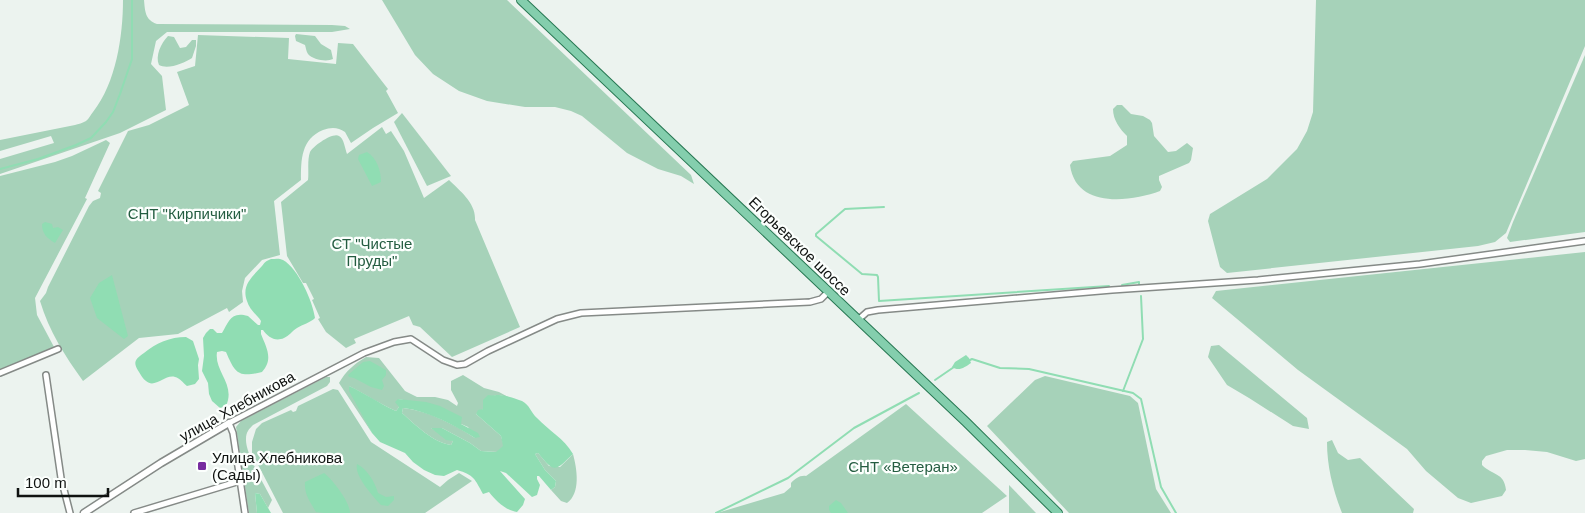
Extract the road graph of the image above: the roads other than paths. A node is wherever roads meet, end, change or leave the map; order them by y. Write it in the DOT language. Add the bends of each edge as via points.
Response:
graph roads {
  1 [pos="521,0"];
  2 [pos="1585,241"];
  3 [pos="828,292"];
  4 [pos="858,320"];
  5 [pos="58,349"];
  6 [pos="0,373"];
  7 [pos="46,375"];
  8 [pos="229,423"];
  9 [pos="240,481"];
  10 [pos="70,513"];
  11 [pos="85,513"];
  12 [pos="134,513"];
  13 [pos="245,513"];
  14 [pos="1058,513"];
  1 -- 3 [label="main road, Егорьевское шоссе"];
  2 -- 4 [label="street" via="1420,264 1258,280 878,310 867,312"];
  3 -- 4 [label="main road, Егорьевское шоссе"];
  3 -- 8 [label="street, улица Хлебникова" via="821,299 810,302 568,315 465,364 456,365 443,360 411,339 394,342 364,353"];
  4 -- 14 [label="main road, Егорьевское шоссе"];
  5 -- 6 [label="street"];
  7 -- 10 [label="street" via="61,478"];
  8 -- 9 [label="street"];
  8 -- 11 [label="street, улица Хлебникова"];
  9 -- 12 [label="street"];
  9 -- 13 [label="street"];
}
